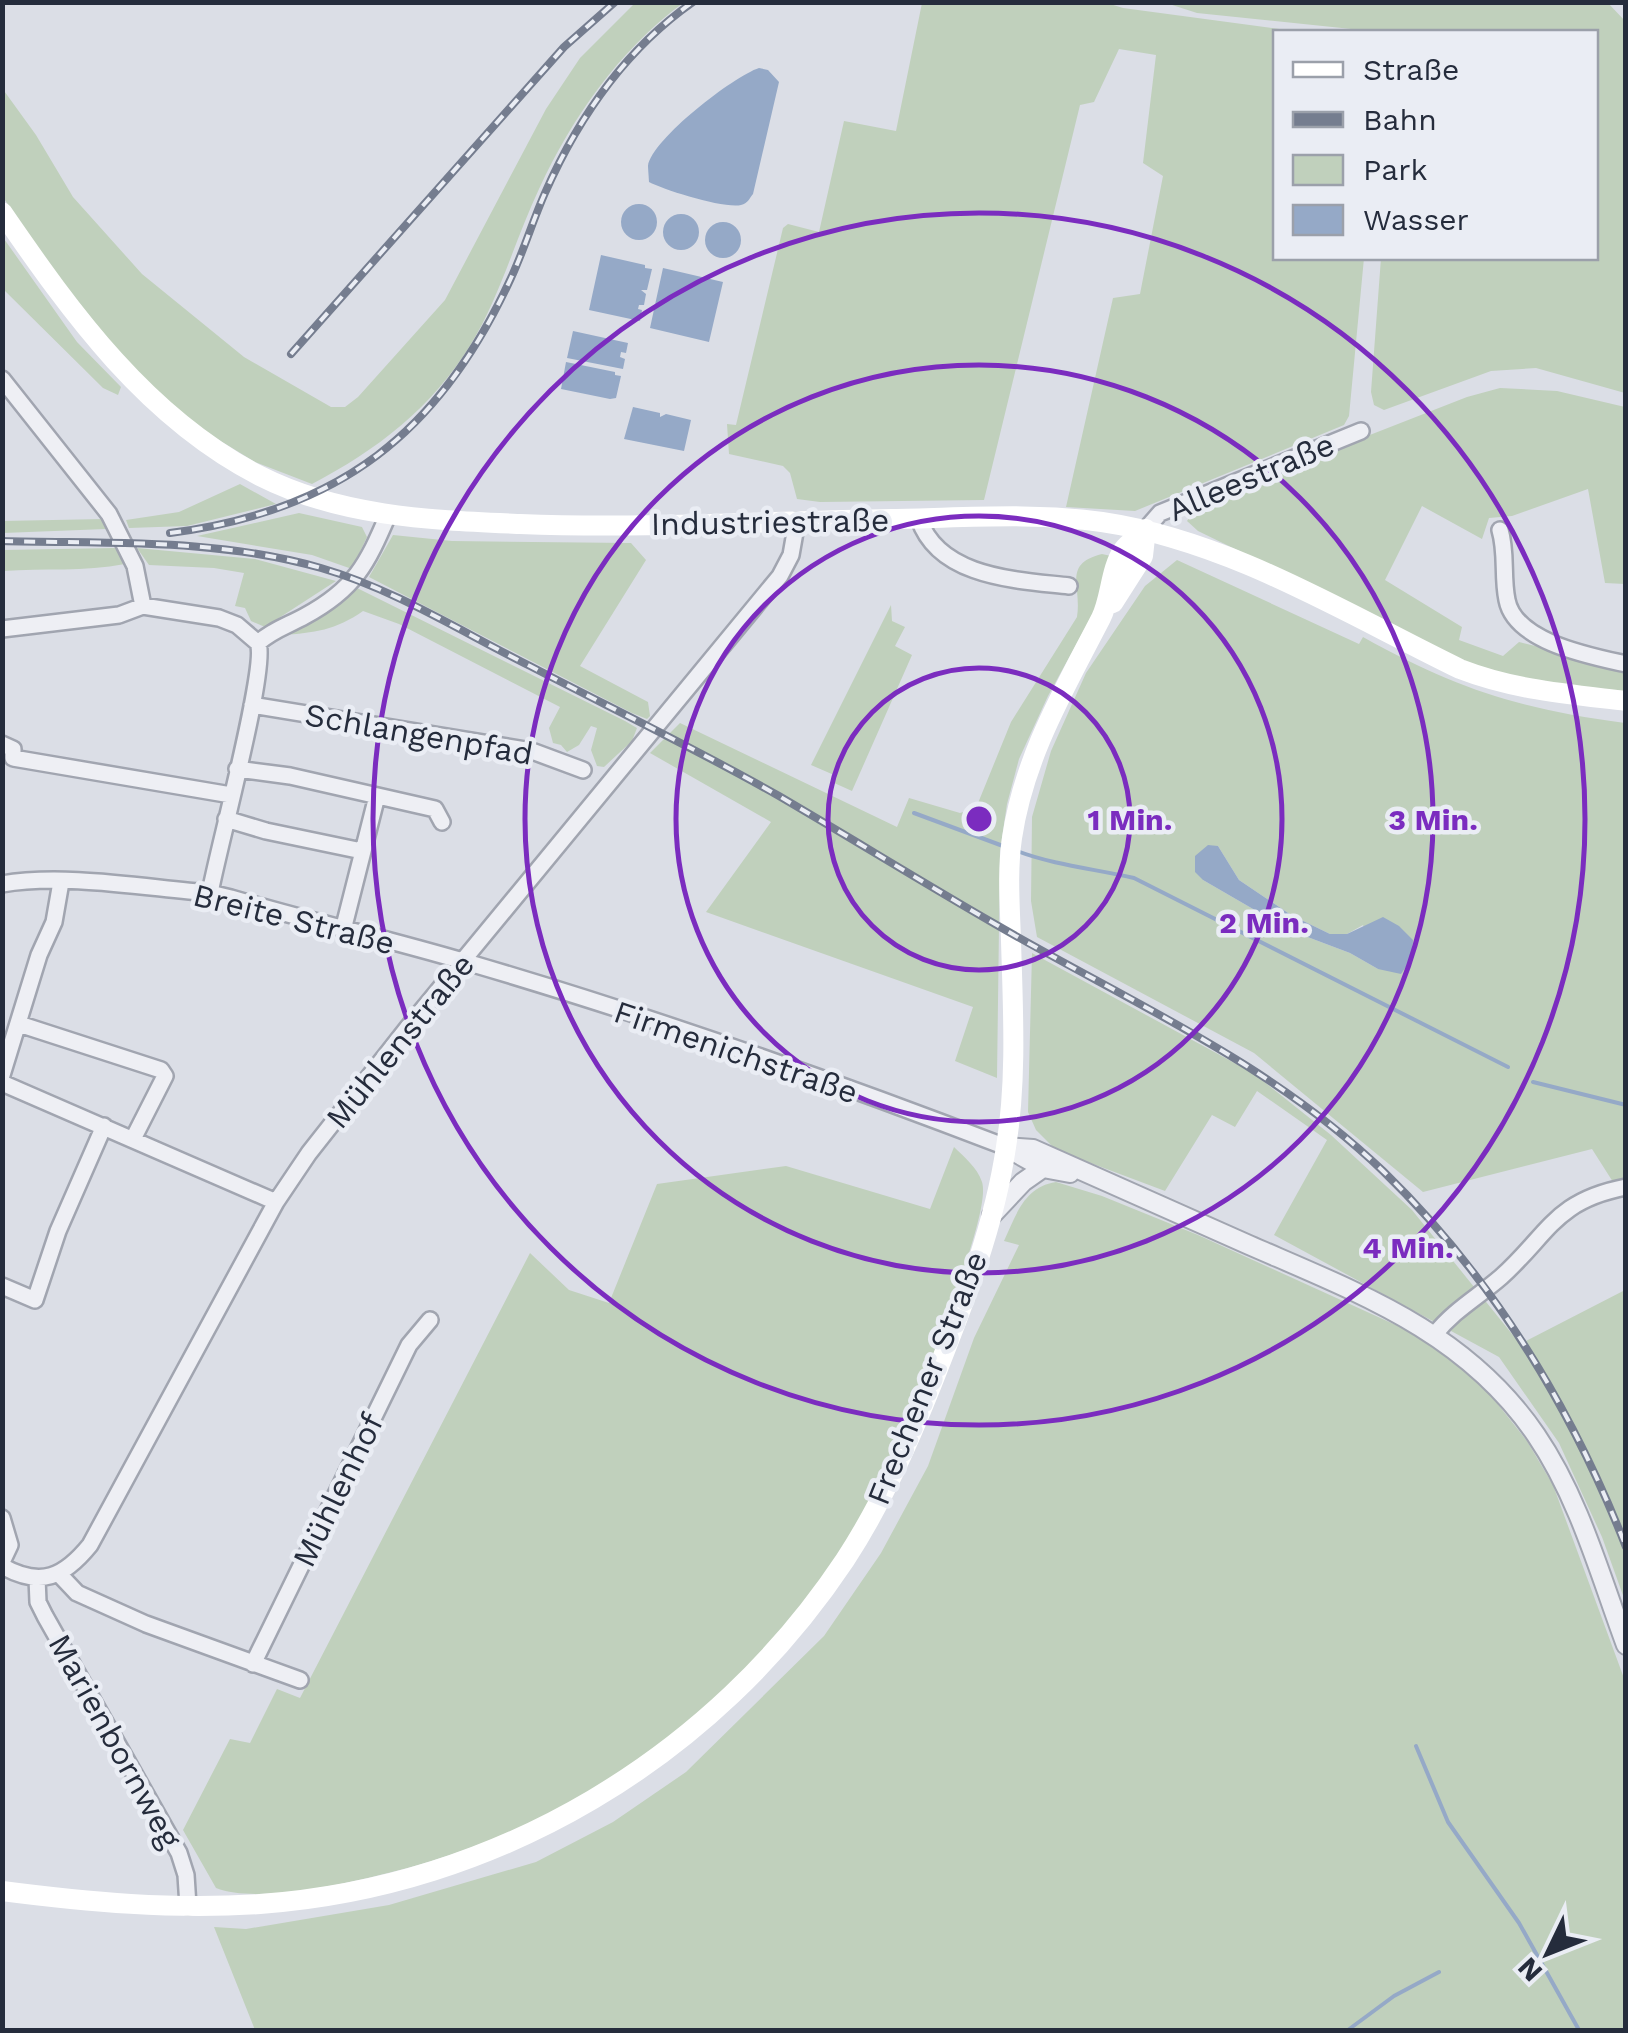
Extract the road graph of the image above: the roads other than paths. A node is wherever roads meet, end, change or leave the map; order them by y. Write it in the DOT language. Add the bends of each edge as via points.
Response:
graph roads {
  1 [pos="2,212"];
  2 [pos="2,379"];
  3 [pos="1361,431"];
  4 [pos="388,515"];
  5 [pos="919,519"];
  6 [pos="798,520"];
  7 [pos="1146,529"];
  8 [pos="1500,530"];
  9 [pos="1069,586"];
  10 [pos="143,606"];
  11 [pos="2,629"];
  12 [pos="258,643"];
  13 [pos="1626,664"];
  14 [pos="1626,702"];
  15 [pos="252,705"];
  16 [pos="2,744"];
  17 [pos="8,764"];
  18 [pos="237,769"];
  19 [pos="583,770"];
  20 [pos="231,795"];
  21 [pos="377,796"];
  22 [pos="226,819"];
  23 [pos="442,822"];
  24 [pos="362,851"];
  25 [pos="61,882"];
  26 [pos="2,884"];
  27 [pos="210,893"];
  28 [pos="343,930"];
  29 [pos="464,961"];
  30 [pos="19,1024"];
  31 [pos="2,1075"];
  32 [pos="2,1083"];
  33 [pos="104,1126"];
  34 [pos="133,1139"];
  35 [pos="1006,1148"];
  36 [pos="1042,1168"];
  37 [pos="1095,1176"];
  38 [pos="1626,1187"];
  39 [pos="276,1202"];
  40 [pos="992,1215"];
  41 [pos="2,1286"];
  42 [pos="430,1320"];
  43 [pos="1435,1334"];
  44 [pos="2,1518"];
  45 [pos="2,1564"];
  46 [pos="59,1574"];
  47 [pos="37,1578"];
  48 [pos="1626,1645"];
  49 [pos="253,1664"];
  50 [pos="300,1680"];
  51 [pos="2,1890"];
  52 [pos="188,1906"];
  1 -- 4 [label="main road, Industriestraße" via="88,332 182,425 289,490"];
  2 -- 10 [label="street" via="109,514 136,566"];
  3 -- 7 [label="street, Alleestraße" via="1160,513"];
  4 -- 6 [label="main road, Industriestraße" via="573,526"];
  4 -- 12 [label="street" via="356,579"];
  5 -- 6 [label="main road, Industriestraße"];
  5 -- 7 [label="main road, Industriestraße" via="1030,517"];
  5 -- 9 [label="street" via="928,540 960,564"];
  6 -- 29 [label="street, Mühlenstraße" via="780,576"];
  7 -- 14 [label="main road, Industriestraße" via="1245,563 1494,682"];
  7 -- 35 [label="main road, Frechener Straße" via="1123,550 1105,611 1031,760 1012,838 1014,1030"];
  8 -- 13 [label="street" via="1507,604 1516,619 1558,645"];
  10 -- 11 [label="street" via="119,615"];
  10 -- 12 [label="street" via="219,618"];
  12 -- 15 [label="street"];
  15 -- 18 [label="street"];
  15 -- 19 [label="street, Schlangenpfad" via="532,750"];
  16 -- 17 [label="street" via="13,750"];
  17 -- 20 [label="street"];
  18 -- 20 [label="street"];
  18 -- 21 [label="street"];
  20 -- 22 [label="street"];
  21 -- 23 [label="street" via="435,809"];
  21 -- 24 [label="street"];
  22 -- 24 [label="street"];
  22 -- 27 [label="street"];
  24 -- 28 [label="street"];
  25 -- 26 [label="street, Breite Straße"];
  25 -- 27 [label="street, Breite Straße"];
  25 -- 30 [label="street"];
  27 -- 28 [label="street, Breite Straße"];
  28 -- 29 [label="street, Breite Straße"];
  29 -- 35 [label="street, Firmenichstraße"];
  29 -- 39 [label="street, Mühlenstraße" via="357,1090"];
  30 -- 31 [label="street"];
  30 -- 34 [label="street" via="161,1070 165,1076"];
  32 -- 33 [label="street"];
  33 -- 34 [label="street"];
  33 -- 41 [label="street" via="35,1300"];
  34 -- 39 [label="street"];
  35 -- 36 [label="street, Firmenichstraße"];
  35 -- 37 [label="street, Firmenichstraße" via="1033,1149"];
  35 -- 40 [label="main road, Frechener Straße"];
  36 -- 37 [label="street, Firmenichstraße"];
  36 -- 40 [label="street"];
  37 -- 43 [label="street, Firmenichstraße"];
  38 -- 43 [label="street" via="1582,1200 1558,1217"];
  39 -- 46 [label="street, Mühlenstraße" via="90,1545"];
  40 -- 52 [label="main road, Frechener Straße" via="934,1377 874,1512 774,1653 695,1728 575,1811 462,1861 338,1893"];
  42 -- 49 [label="street, Mühlenhof" via="409,1344"];
  43 -- 48 [label="street, Firmenichstraße" via="1482,1372 1536,1436 1572,1502"];
  44 -- 45 [label="street" via="10,1545"];
  45 -- 47 [label="street"];
  46 -- 47 [label="street"];
  46 -- 49 [label="street" via="77,1594"];
  47 -- 52 [label="street, Marienbornweg" via="44,1616 179,1853"];
  49 -- 50 [label="street"];
  51 -- 52 [label="main road, Frechener Straße"];
}
